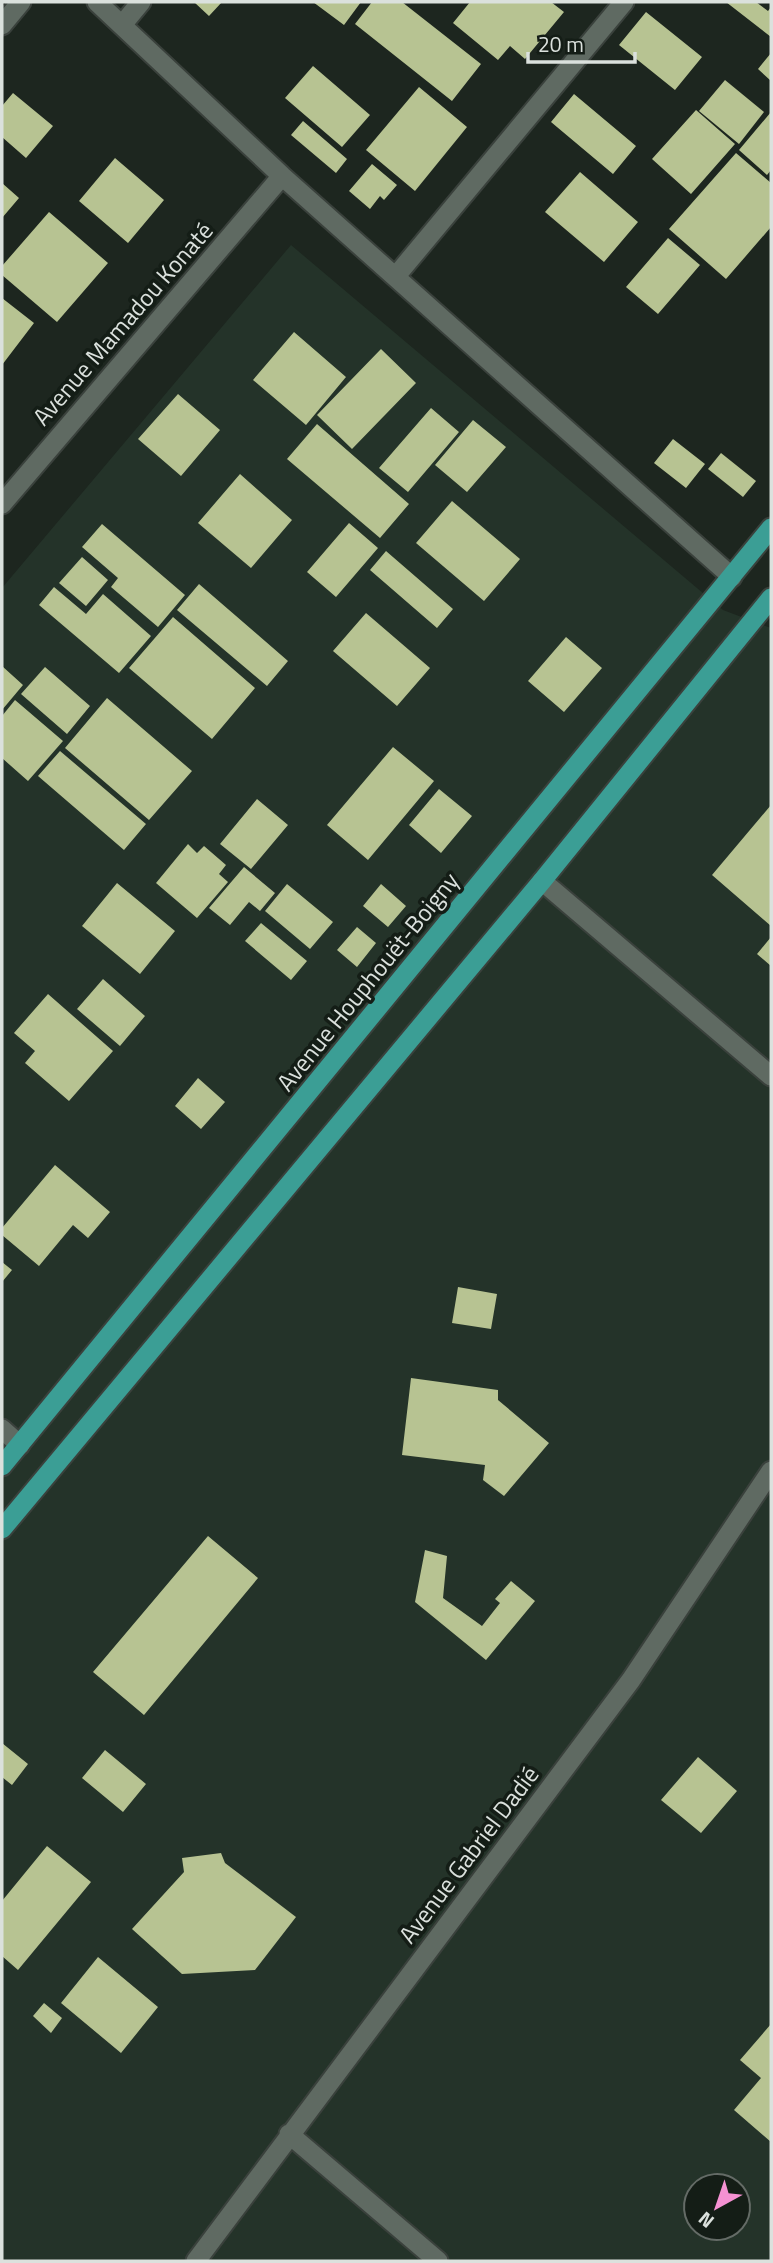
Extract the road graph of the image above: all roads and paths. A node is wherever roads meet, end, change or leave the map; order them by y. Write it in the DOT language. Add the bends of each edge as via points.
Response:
graph roads {
  1 [pos="21,2"];
  2 [pos="97,2"];
  3 [pos="141,2"];
  4 [pos="624,2"];
  5 [pos="2,24"];
  6 [pos="122,26"];
  7 [pos="282,176"];
  8 [pos="396,276"];
  9 [pos="2,504"];
  10 [pos="771,528"];
  11 [pos="732,577"];
  12 [pos="770,602"];
  13 [pos="542,881"];
  14 [pos="771,1076"];
  15 [pos="2,1429"];
  16 [pos="20,1444"];
  17 [pos="2,1466"];
  18 [pos="771,1471"];
  19 [pos="2,1529"];
  20 [pos="289,2134"];
  21 [pos="196,2261"];
  22 [pos="438,2261"];
  1 -- 5 [label="street"];
  2 -- 6 [label="street"];
  3 -- 6 [label="street"];
  4 -- 8 [label="street"];
  6 -- 7 [label="street"];
  7 -- 8 [label="street"];
  7 -- 9 [label="street, Avenue Mamadou Konaté"];
  8 -- 11 [label="street"];
  10 -- 11 [label="highway, Avenue Houphouët-Boigny"];
  11 -- 16 [label="highway, Avenue Houphouët-Boigny"];
  12 -- 13 [label="highway"];
  13 -- 14 [label="street"];
  13 -- 19 [label="highway"];
  15 -- 16 [label="street"];
  16 -- 17 [label="highway, Avenue Houphouët-Boigny"];
  18 -- 20 [label="street, Avenue Gabriel Dadié" via="631,1680"];
  20 -- 21 [label="street, Avenue Gabriel Dadié"];
  20 -- 22 [label="street"];
}
